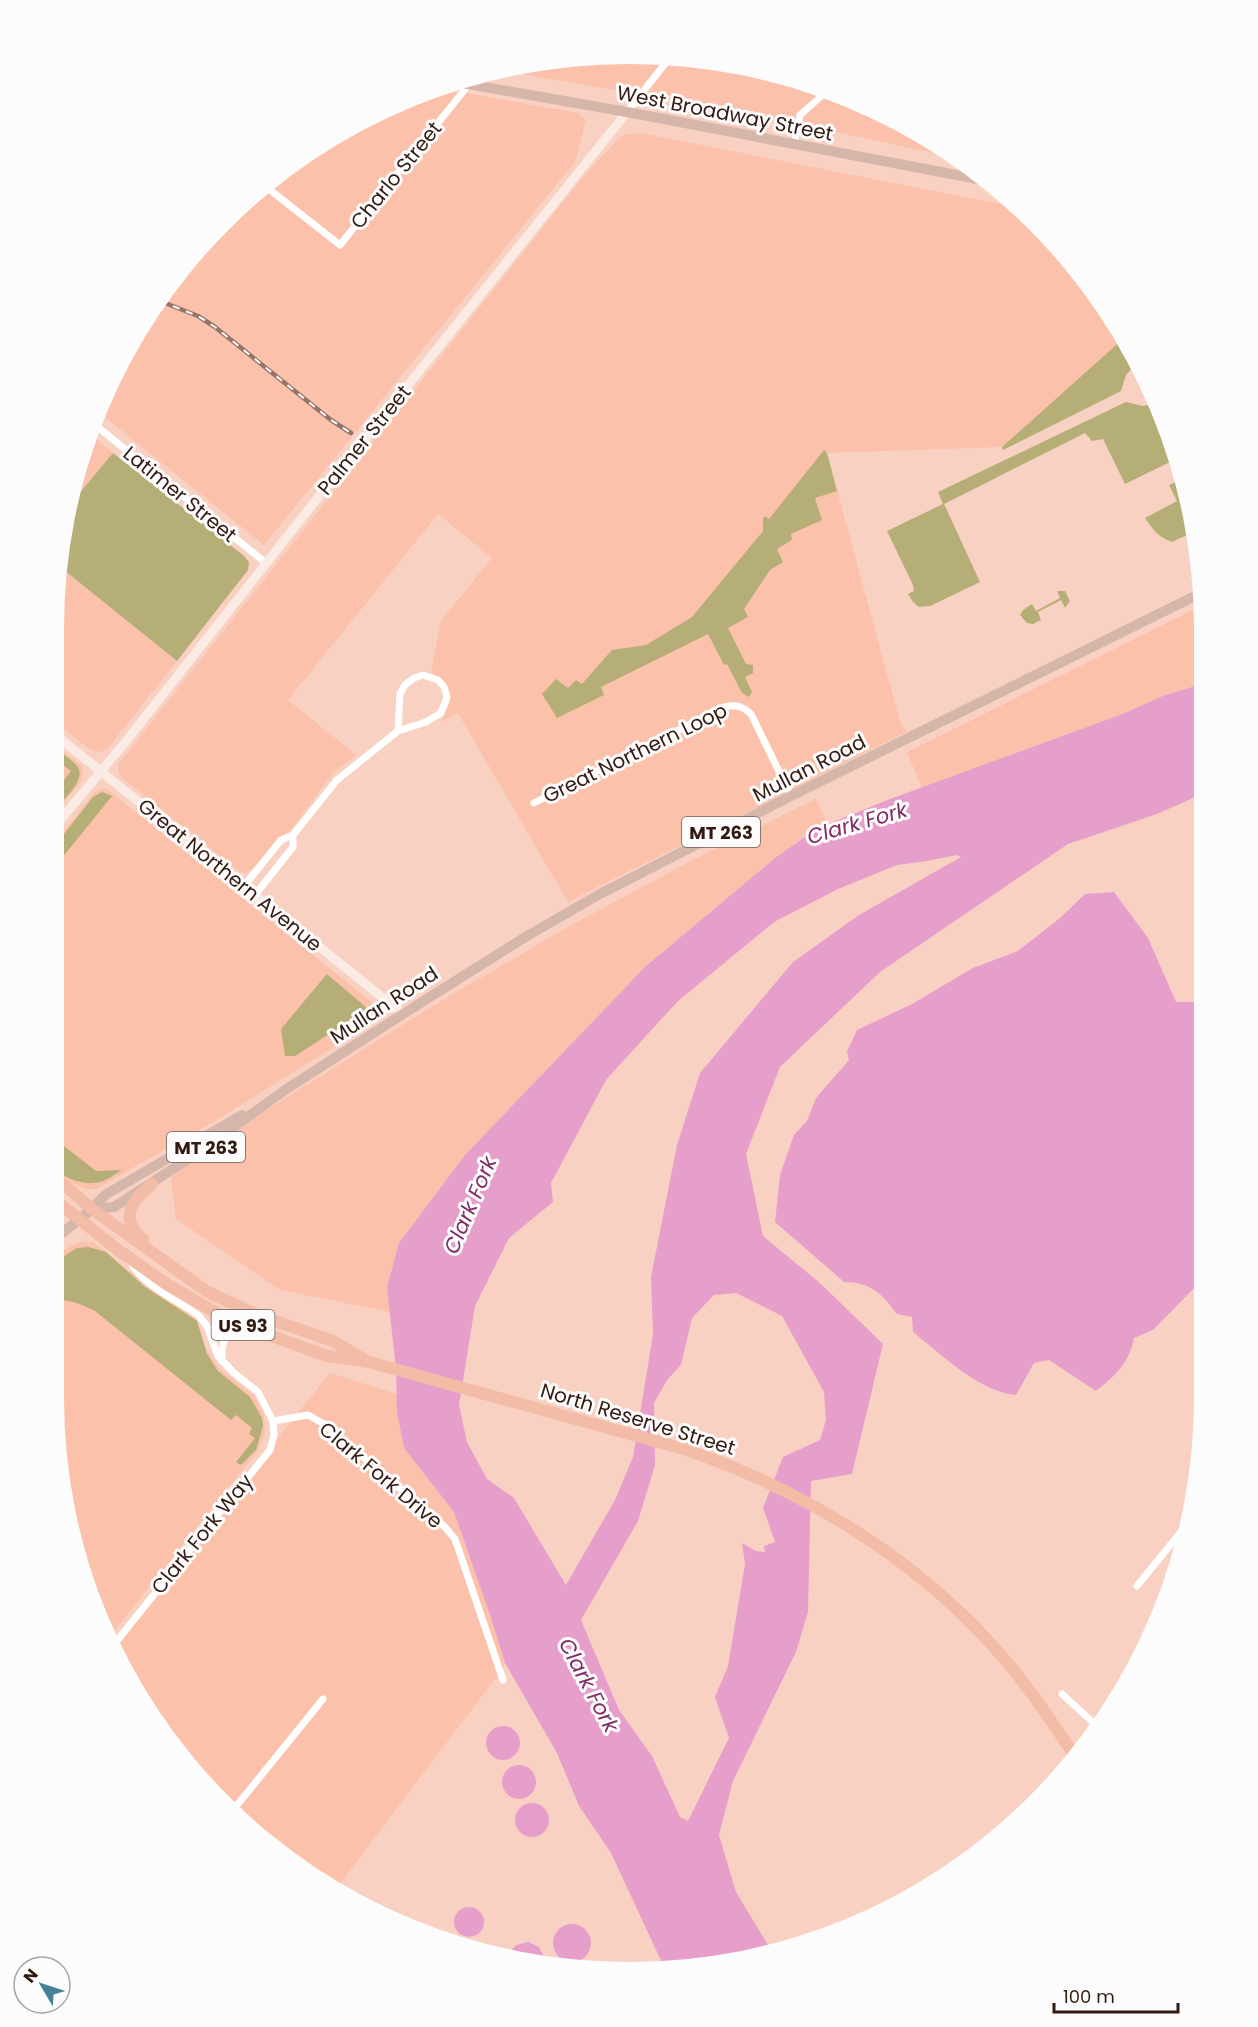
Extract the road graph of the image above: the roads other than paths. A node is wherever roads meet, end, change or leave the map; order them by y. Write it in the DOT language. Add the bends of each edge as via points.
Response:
graph roads {
  1 [pos="663,66"];
  2 [pos="484,84"];
  3 [pos="464,89"];
  4 [pos="820,98"];
  5 [pos="627,112"];
  6 [pos="794,144"];
  7 [pos="967,177"];
  8 [pos="272,192"];
  9 [pos="101,430"];
  10 [pos="266,563"];
  11 [pos="1192,597"];
  12 [pos="398,731"];
  13 [pos="64,741"];
  14 [pos="101,772"];
  15 [pos="792,796"];
  16 [pos="534,802"];
  17 [pos="64,816"];
  18 [pos="293,835"];
  19 [pos="244,886"];
  20 [pos="255,895"];
  21 [pos="403,1014"];
  22 [pos="259,1108"];
  23 [pos="152,1184"];
  24 [pos="64,1185"];
  25 [pos="64,1207"];
  26 [pos="92,1209"];
  27 [pos="79,1219"];
  28 [pos="64,1232"];
  29 [pos="129,1258"];
  30 [pos="206,1291"];
  31 [pos="247,1327"];
  32 [pos="222,1361"];
  33 [pos="369,1362"];
  34 [pos="273,1421"];
  35 [pos="1175,1540"];
  36 [pos="1171,1545"];
  37 [pos="1137,1586"];
  38 [pos="119,1639"];
  39 [pos="503,1680"];
  40 [pos="1062,1694"];
  41 [pos="323,1699"];
  42 [pos="1092,1721"];
  43 [pos="1071,1749"];
  44 [pos="238,1804"];
  1 -- 5 [label="street, Palmer Street"];
  2 -- 5 [label="main road, West Broadway Street"];
  3 -- 8 [label="street, Charlo Street" via="340,245"];
  4 -- 6 [label="street" via="800,115"];
  5 -- 6 [label="main road, West Broadway Street"];
  5 -- 10 [label="street, Palmer Street"];
  6 -- 7 [label="main road, West Broadway Street"];
  9 -- 10 [label="street, Latimer Street"];
  10 -- 14 [label="street, Palmer Street"];
  11 -- 15 [label="main road, Mullan Road / MT 263"];
  12 -- 12 [label="street" via="441,713 447,696 438,680 423,675 405,685 400,694"];
  12 -- 18 [label="street" via="337,780"];
  13 -- 14 [label="street, Great Northern Avenue"];
  14 -- 17 [label="street, Palmer Street"];
  14 -- 19 [label="street, Great Northern Avenue"];
  15 -- 16 [label="street, Great Northern Loop" via="751,714 733,705"];
  15 -- 21 [label="main road, Mullan Road / MT 263" via="600,894"];
  18 -- 19 [label="street" via="281,840"];
  18 -- 20 [label="street" via="292,848"];
  19 -- 20 [label="street, Great Northern Avenue"];
  20 -- 21 [label="street, Great Northern Avenue"];
  21 -- 22 [label="main road, Mullan Road / MT 263"];
  22 -- 23 [label="main road, Mullan Road / MT 263"];
  22 -- 26 [label="main road, Mullan Road / MT 263" via="235,1118 105,1195"];
  23 -- 26 [label="main road, Mullan Road / MT 263" via="114,1207"];
  23 -- 30 [label="highway" via="138,1195 131,1208 132,1228 193,1275"];
  24 -- 26 [label="highway, North Reserve Street / US 93"];
  25 -- 27 [label="highway, North Reserve Street / US 93"];
  26 -- 27 [label="main road, Mullan Road"];
  26 -- 30 [label="highway, North Reserve Street / US 93"];
  27 -- 28 [label="main road, Mullan Road"];
  27 -- 29 [label="highway, North Reserve Street / US 93"];
  29 -- 31 [label="highway, North Reserve Street / US 93" via="185,1296"];
  29 -- 32 [label="street" via="147,1281 204,1321"];
  30 -- 33 [label="highway, North Reserve Street / US 93" via="255,1314 333,1341"];
  31 -- 32 [label="street, US 93" via="229,1333 223,1343"];
  31 -- 33 [label="highway, North Reserve Street / US 93" via="327,1356"];
  32 -- 34 [label="street" via="258,1392"];
  33 -- 43 [label="highway, North Reserve Street" via="684,1449 766,1481 836,1518 885,1550 952,1605 1019,1676"];
  34 -- 38 [label="street, Clark Fork Way" via="270,1450"];
  34 -- 39 [label="street, Clark Fork Drive" via="308,1415 324,1424 445,1527 455,1539"];
  35 -- 36 [label="street"];
  36 -- 37 [label="street"];
  40 -- 42 [label="street"];
  41 -- 44 [label="street"];
}
